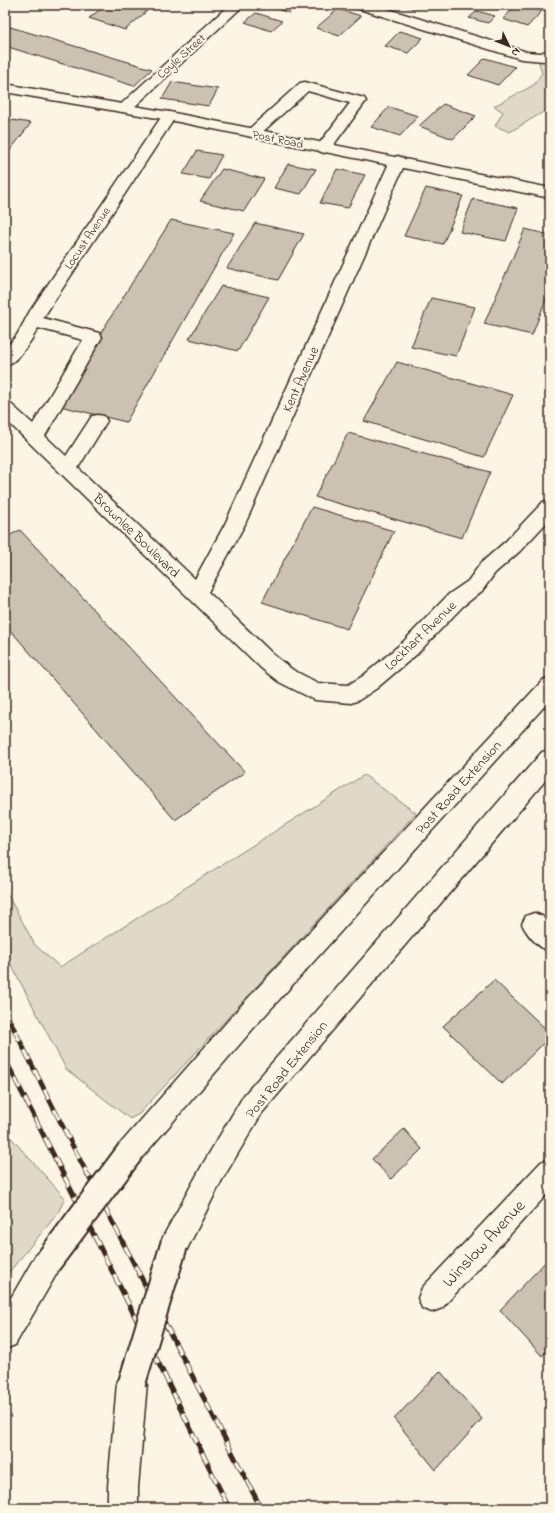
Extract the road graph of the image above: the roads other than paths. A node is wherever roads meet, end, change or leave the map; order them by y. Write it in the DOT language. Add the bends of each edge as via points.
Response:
graph roads {
  1 [pos="237,5"];
  2 [pos="361,5"];
  3 [pos="547,55"];
  4 [pos="5,88"];
  5 [pos="125,108"];
  6 [pos="168,116"];
  7 [pos="253,133"];
  8 [pos="324,148"];
  9 [pos="398,161"];
  10 [pos="550,193"];
  11 [pos="33,321"];
  12 [pos="5,360"];
  13 [pos="5,408"];
  14 [pos="98,421"];
  15 [pos="35,437"];
  16 [pos="68,469"];
  17 [pos="550,507"];
  18 [pos="197,593"];
  19 [pos="268,662"];
  20 [pos="550,686"];
  21 [pos="550,760"];
  22 [pos="550,1171"];
  23 [pos="432,1298"];
  24 [pos="5,1335"];
  25 [pos="123,1508"];
  1 -- 5 [label="street, Coyle Street"];
  2 -- 3 [label="street" via="526,56"];
  4 -- 5 [label="street, Post Road"];
  5 -- 6 [label="street, Post Road"];
  6 -- 7 [label="street, Post Road"];
  6 -- 11 [label="street, Locust Avenue"];
  7 -- 8 [label="street, Post Road"];
  7 -- 8 [label="street" via="305,86 359,101"];
  8 -- 9 [label="street, Post Road"];
  9 -- 10 [label="street, Post Road"];
  9 -- 18 [label="street, Kent Avenue" via="235,524"];
  11 -- 12 [label="street, Locust Avenue" via="24,338"];
  11 -- 15 [label="street" via="93,337"];
  13 -- 15 [label="street, Brownlee Boulevard"];
  14 -- 16 [label="street"];
  15 -- 16 [label="street, Brownlee Boulevard"];
  16 -- 18 [label="street, Brownlee Boulevard"];
  17 -- 19 [label="street, Lockhart Avenue" via="488,568 475,586 456,600 410,648 370,682 351,694 315,692 286,676"];
  18 -- 19 [label="street, Brownlee Boulevard"];
  20 -- 24 [label="street, Post Road Extension, bridge" via="249,1015 130,1152 47,1263"];
  21 -- 25 [label="street, Post Road Extension, bridge" via="253,1104 213,1170 174,1245 132,1383"];
  22 -- 23 [label="street, Winslow Avenue"];
}
